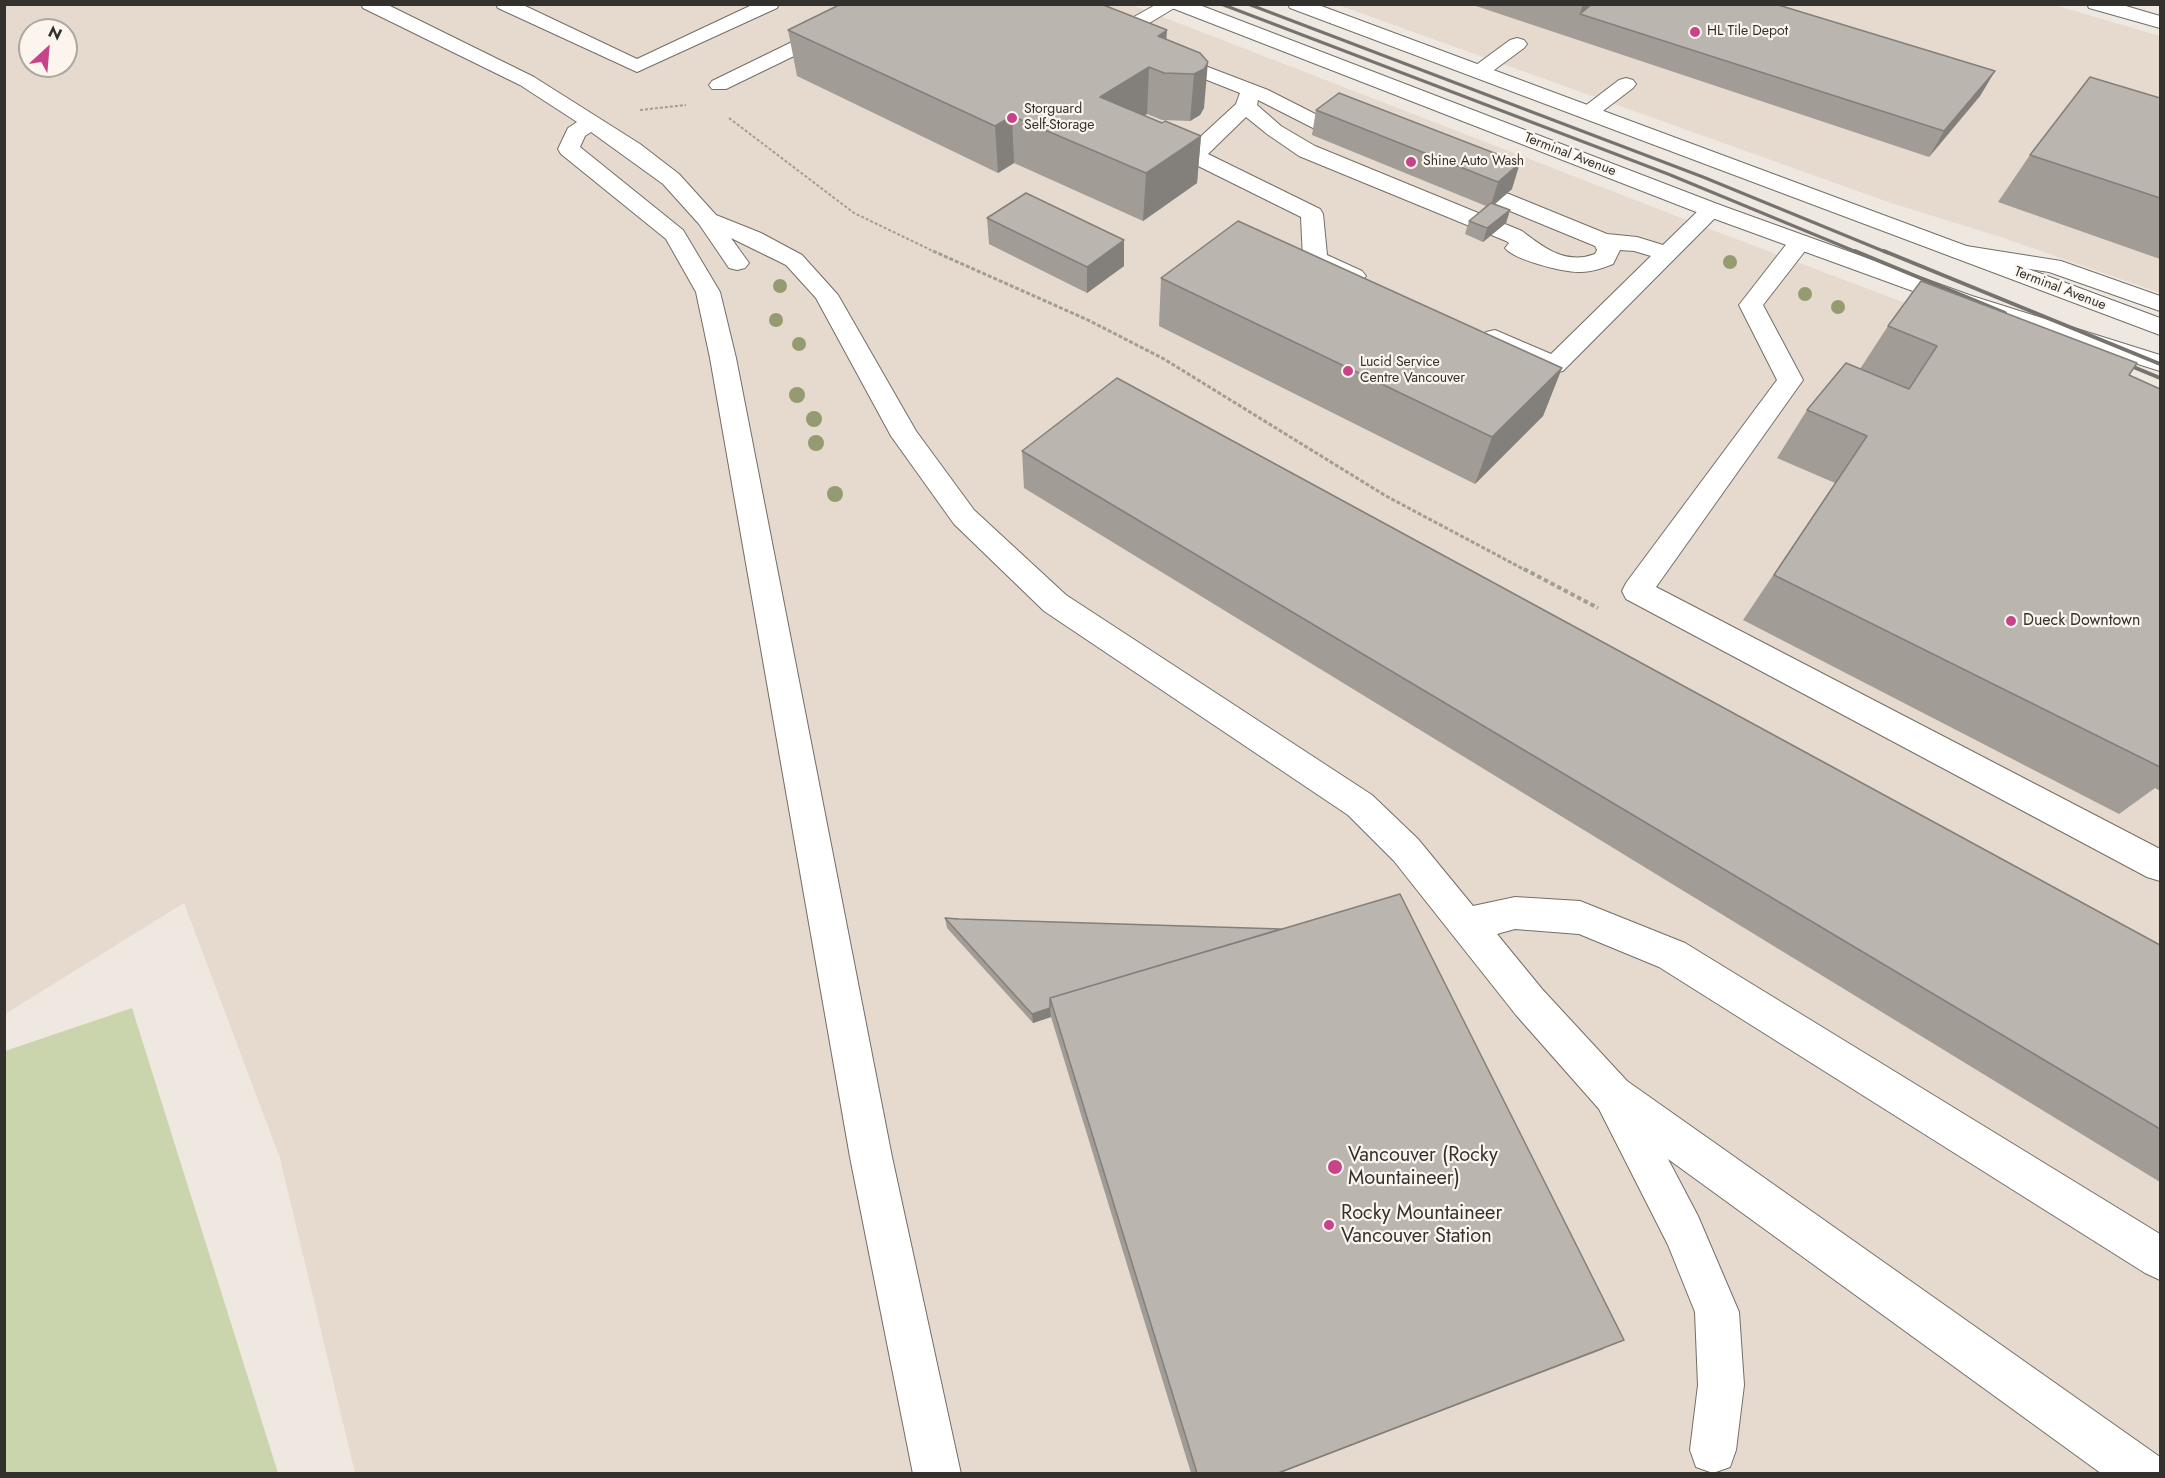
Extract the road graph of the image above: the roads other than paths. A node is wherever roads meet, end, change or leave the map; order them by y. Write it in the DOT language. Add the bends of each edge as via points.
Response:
graph roads {
  1 [pos="370,4"];
  2 [pos="505,4"];
  3 [pos="771,4"];
  4 [pos="886,4"];
  5 [pos="1172,4"];
  6 [pos="1179,4"];
  7 [pos="1297,4"];
  8 [pos="2096,4"];
  9 [pos="2160,22"];
  10 [pos="1093,28"];
  11 [pos="1114,36"];
  12 [pos="1517,45"];
  13 [pos="1479,72"];
  14 [pos="1626,84"];
  15 [pos="719,85"];
  16 [pos="1248,98"];
  17 [pos="1588,113"];
  18 [pos="592,120"];
  19 [pos="1324,126"];
  20 [pos="1501,199"];
  21 [pos="1713,210"];
  22 [pos="708,220"];
  23 [pos="1603,241"];
  24 [pos="1800,242"];
  25 [pos="1959,252"];
  26 [pos="1667,254"];
  27 [pos="737,263"];
  28 [pos="1369,283"];
  29 [pos="1963,301"];
  30 [pos="2160,304"];
  31 [pos="2160,327"];
  32 [pos="1478,331"];
  33 [pos="2071,360"];
  34 [pos="2160,363"];
  35 [pos="2160,866"];
  36 [pos="1466,924"];
  37 [pos="1613,1095"];
  38 [pos="2160,1258"];
  39 [pos="1713,1450"];
  40 [pos="936,1473"];
  41 [pos="2143,1473"];
  1 -- 18 [label="main road" via="527,81"];
  2 -- 3 [label="main road" via="637,66"];
  4 -- 15 [label="main road"];
  5 -- 11 [label="main road"];
  6 -- 21 [label="main road, Terminal Avenue"];
  7 -- 13 [label="main road, Terminal Avenue"];
  8 -- 9 [label="main road"];
  10 -- 11 [label="main road"];
  11 -- 16 [label="main road"];
  12 -- 13 [label="main road"];
  13 -- 17 [label="main road, Terminal Avenue"];
  14 -- 17 [label="main road"];
  16 -- 19 [label="main road" via="1280,101"];
  16 -- 23 [label="main road" via="1274,130 1307,151 1443,209 1462,227 1566,266 1589,266 1605,259 1609,250"];
  16 -- 28 [label="main road" via="1194,155 1312,214 1315,259"];
  17 -- 25 [label="main road, Terminal Avenue"];
  18 -- 22 [label="main road" via="671,179"];
  18 -- 40 [label="main road" via="576,133 569,148 675,235 708,292 871,1157"];
  20 -- 23 [label="main road"];
  21 -- 24 [label="main road, Terminal Avenue"];
  21 -- 26 [label="main road"];
  22 -- 27 [label="main road"];
  22 -- 36 [label="main road" via="794,260 826,295 904,436 958,508 1055,603 1360,805 1406,850"];
  23 -- 26 [label="main road" via="1637,244"];
  24 -- 29 [label="main road, Terminal Avenue"];
  24 -- 35 [label="main road" via="1751,305 1790,380 1637,591"];
  25 -- 30 [label="main road, Terminal Avenue" via="2053,266"];
  25 -- 31 [label="main road, Terminal Avenue"];
  26 -- 32 [label="main road" via="1554,365"];
  29 -- 33 [label="main road, Terminal Avenue"];
  29 -- 34 [label="main road, Terminal Avenue"];
  36 -- 37 [label="main road" via="1529,1002"];
  36 -- 38 [label="main road" via="1515,913 1580,918 1672,955"];
  37 -- 39 [label="main road" via="1683,1231 1717,1312 1721,1385"];
  37 -- 41 [label="main road"];
}
